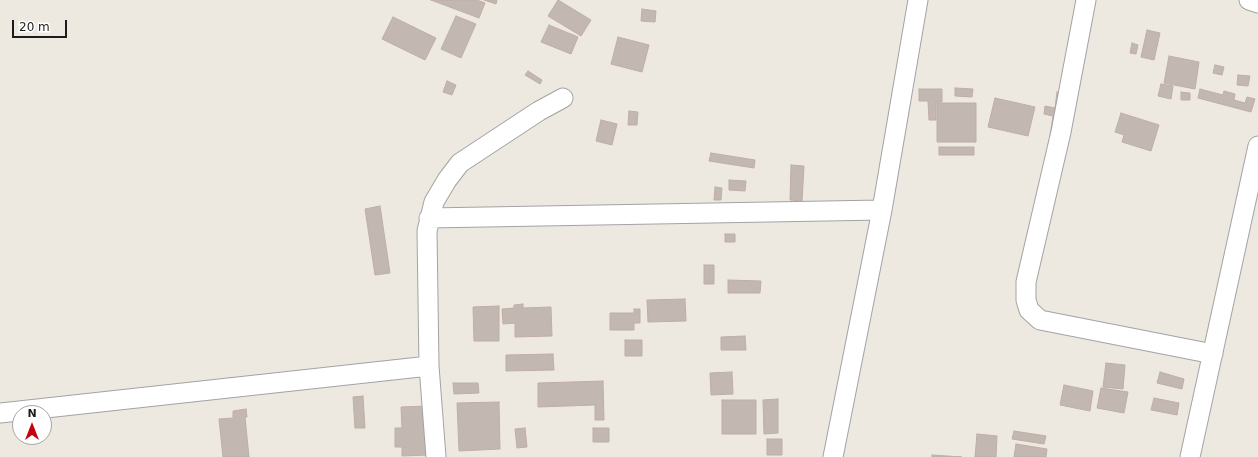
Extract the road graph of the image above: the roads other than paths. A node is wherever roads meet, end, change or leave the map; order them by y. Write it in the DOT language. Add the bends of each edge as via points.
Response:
graph roads {
  1 [pos="918,0"];
  2 [pos="1086,0"];
  3 [pos="1249,0"];
  4 [pos="1258,3"];
  5 [pos="563,98"];
  6 [pos="1258,146"];
  7 [pos="882,210"];
  8 [pos="429,218"];
  9 [pos="1213,354"];
  10 [pos="429,366"];
  11 [pos="0,413"];
  12 [pos="436,457"];
  13 [pos="833,457"];
  14 [pos="1190,457"];
  1 -- 7 [label="street"];
  2 -- 9 [label="street" via="1061,132 1026,282 1029,310 1040,320"];
  3 -- 4 [label="street"];
  5 -- 8 [label="street" via="460,163 434,202"];
  6 -- 9 [label="street"];
  7 -- 8 [label="street"];
  7 -- 13 [label="street"];
  8 -- 10 [label="street"];
  9 -- 14 [label="street"];
  10 -- 11 [label="street"];
  10 -- 12 [label="street"];
}
